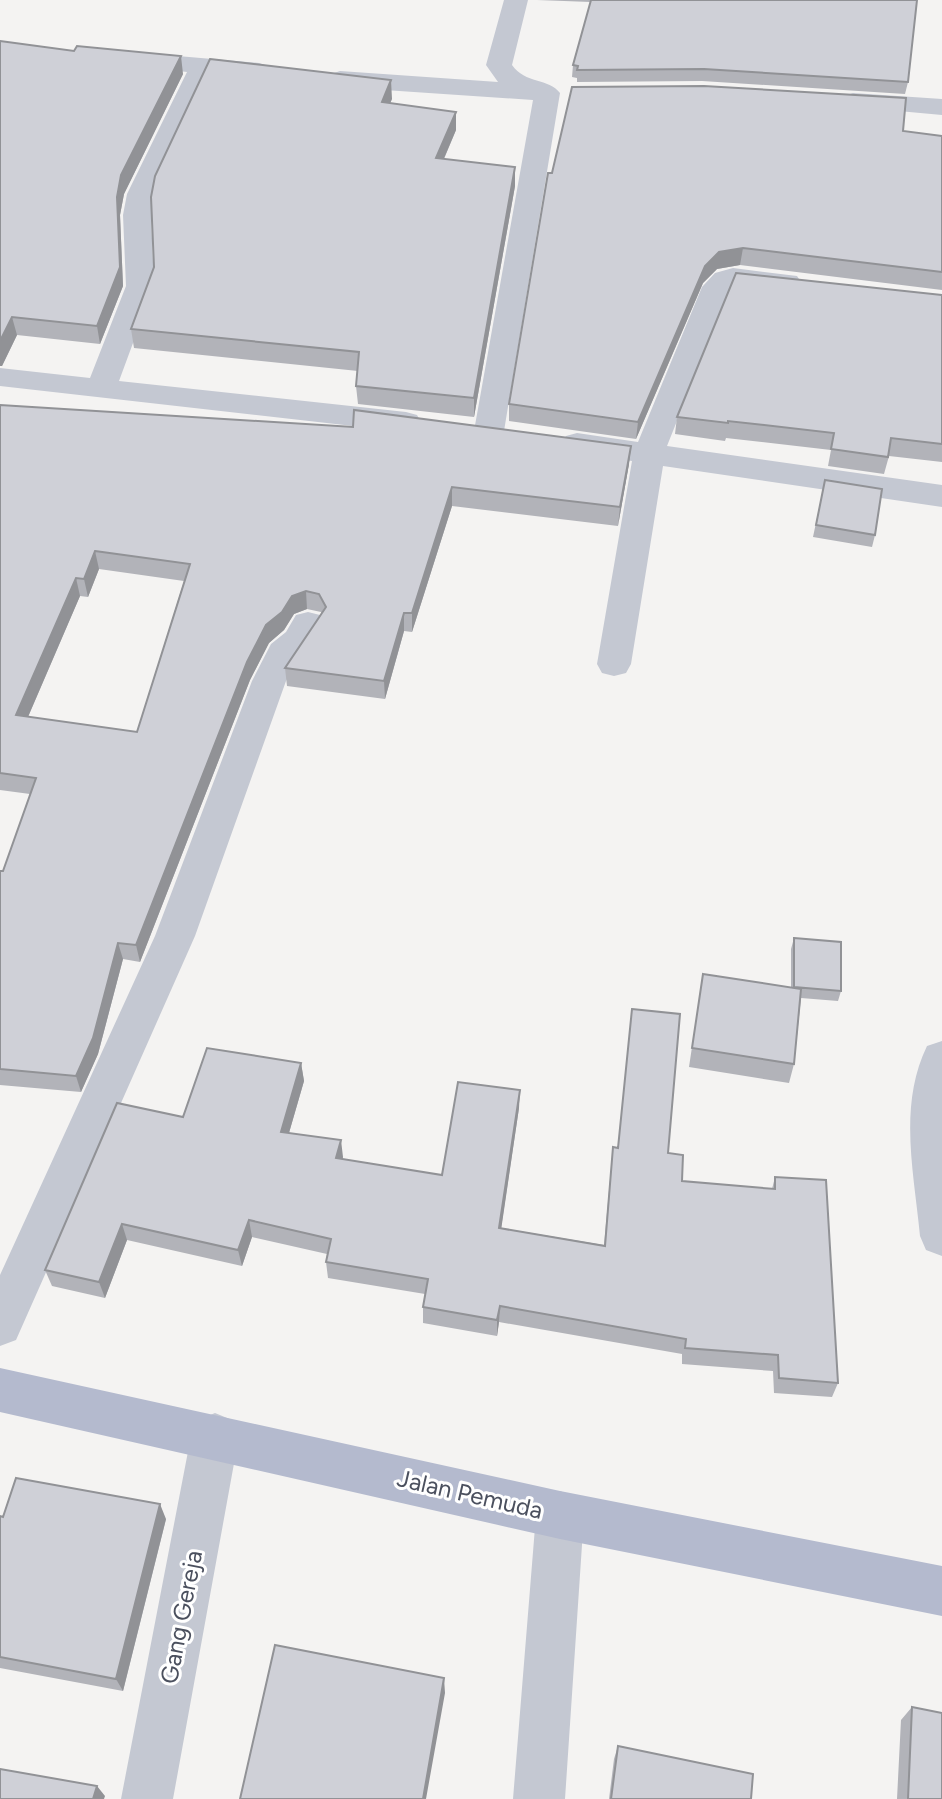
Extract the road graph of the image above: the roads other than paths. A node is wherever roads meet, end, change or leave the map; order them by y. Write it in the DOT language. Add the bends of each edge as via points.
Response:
graph roads {
  1 [pos="516,0"];
  2 [pos="108,57"];
  3 [pos="203,65"];
  4 [pos="281,73"];
  5 [pos="321,77"];
  6 [pos="556,92"];
  7 [pos="822,99"];
  8 [pos="942,107"];
  9 [pos="821,286"];
  10 [pos="0,377"];
  11 [pos="102,386"];
  12 [pos="488,432"];
  13 [pos="649,453"];
  14 [pos="942,496"];
  15 [pos="308,624"];
  16 [pos="614,664"];
  17 [pos="942,1058"];
  18 [pos="937,1152"];
  19 [pos="942,1236"];
  20 [pos="0,1325"];
  21 [pos="0,1390"];
  22 [pos="215,1436"];
  23 [pos="560,1515"];
  24 [pos="942,1591"];
  25 [pos="147,1799"];
  26 [pos="539,1799"];
  1 -- 6 [label="street" via="499,65 510,82"];
  2 -- 3 [label="street"];
  3 -- 4 [label="street"];
  3 -- 11 [label="street" via="141,194 136,215 140,286"];
  5 -- 6 [label="street"];
  6 -- 12 [label="street"];
  7 -- 8 [label="street"];
  9 -- 13 [label="street" via="740,277 719,284"];
  10 -- 11 [label="street"];
  11 -- 12 [label="street"];
  12 -- 13 [label="street"];
  13 -- 14 [label="street"];
  13 -- 16 [label="street"];
  15 -- 20 [label="street" via="283,653 269,681 175,936"];
  17 -- 18 [label="street" via="929,1114"];
  18 -- 19 [label="street"];
  21 -- 22 [label="main road, Jalan Pemuda"];
  22 -- 23 [label="main road, Jalan Pemuda"];
  22 -- 25 [label="street, Gang Gereja"];
  23 -- 24 [label="main road, Jalan Pemuda"];
  23 -- 26 [label="street"];
}
